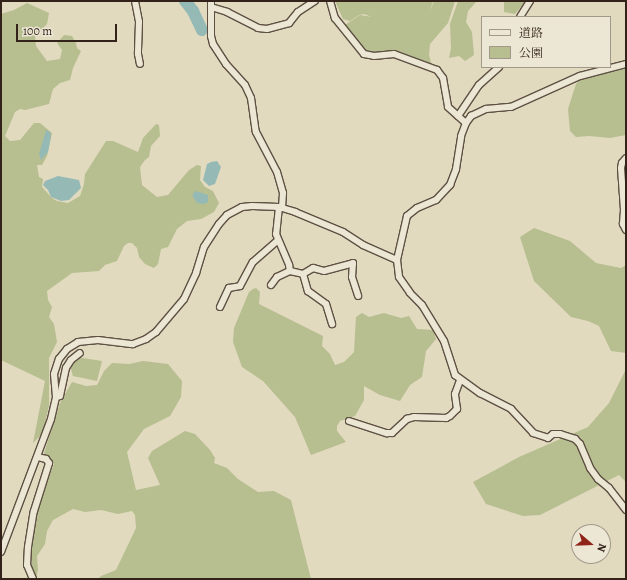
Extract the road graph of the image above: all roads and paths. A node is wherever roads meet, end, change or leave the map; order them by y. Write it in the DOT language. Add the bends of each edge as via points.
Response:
graph roads {
  1 [pos="135,1"];
  2 [pos="315,1"];
  3 [pos="330,1"];
  4 [pos="530,1"];
  5 [pos="211,4"];
  6 [pos="521,16"];
  7 [pos="140,64"];
  8 [pos="626,64"];
  9 [pos="498,68"];
  10 [pos="611,68"];
  11 [pos="611,68"];
  12 [pos="458,116"];
  13 [pos="466,123"];
  14 [pos="626,158"];
  15 [pos="280,208"];
  16 [pos="626,230"];
  17 [pos="278,240"];
  18 [pos="397,260"];
  19 [pos="290,271"];
  20 [pos="303,274"];
  21 [pos="271,285"];
  22 [pos="358,296"];
  23 [pos="220,307"];
  24 [pos="332,324"];
  25 [pos="80,353"];
  26 [pos="460,380"];
  27 [pos="56,397"];
  28 [pos="349,421"];
  29 [pos="38,457"];
  30 [pos="626,510"];
  31 [pos="1,552"];
  32 [pos="33,579"];
  1 -- 7 [label="street" via="139,22"];
  2 -- 5 [label="street" via="298,12 289,23 267,29 258,28"];
  3 -- 12 [label="street" via="335,18 364,54 394,54 437,70 443,78 448,107"];
  4 -- 6 [label="street"];
  5 -- 15 [label="street" via="213,44 251,98 256,132 277,172 283,193"];
  8 -- 11 [label="street"];
  9 -- 12 [label="street" via="479,85"];
  10 -- 13 [label="street" via="580,76 511,107 477,112"];
  12 -- 13 [label="street"];
  13 -- 18 [label="street" via="450,185 436,200 417,208 407,216"];
  14 -- 16 [label="street" via="621,168 623,224"];
  15 -- 17 [label="street" via="276,226"];
  15 -- 18 [label="street" via="336,229 363,245"];
  15 -- 27 [label="street" via="242,207 227,215 204,247 184,299 156,332 146,339 132,344 87,340 67,349 59,359 54,374"];
  17 -- 19 [label="street"];
  17 -- 23 [label="street" via="253,262 240,286 229,288"];
  18 -- 26 [label="street" via="398,277 422,305 444,341 452,370"];
  19 -- 20 [label="street"];
  19 -- 21 [label="street" via="277,277"];
  20 -- 22 [label="street" via="313,268 328,271 352,263 352,277"];
  20 -- 24 [label="street" via="308,291 326,304"];
  25 -- 27 [label="street" via="70,360 60,396"];
  26 -- 28 [label="street" via="455,394 457,409 446,418 414,417 407,419 392,433"];
  26 -- 30 [label="street" via="480,394 511,409 533,433 548,438 560,434 575,439 580,444 590,468"];
  27 -- 29 [label="street"];
  29 -- 31 [label="street"];
  29 -- 32 [label="street" via="49,463 34,510 28,547 27,565"];
}
